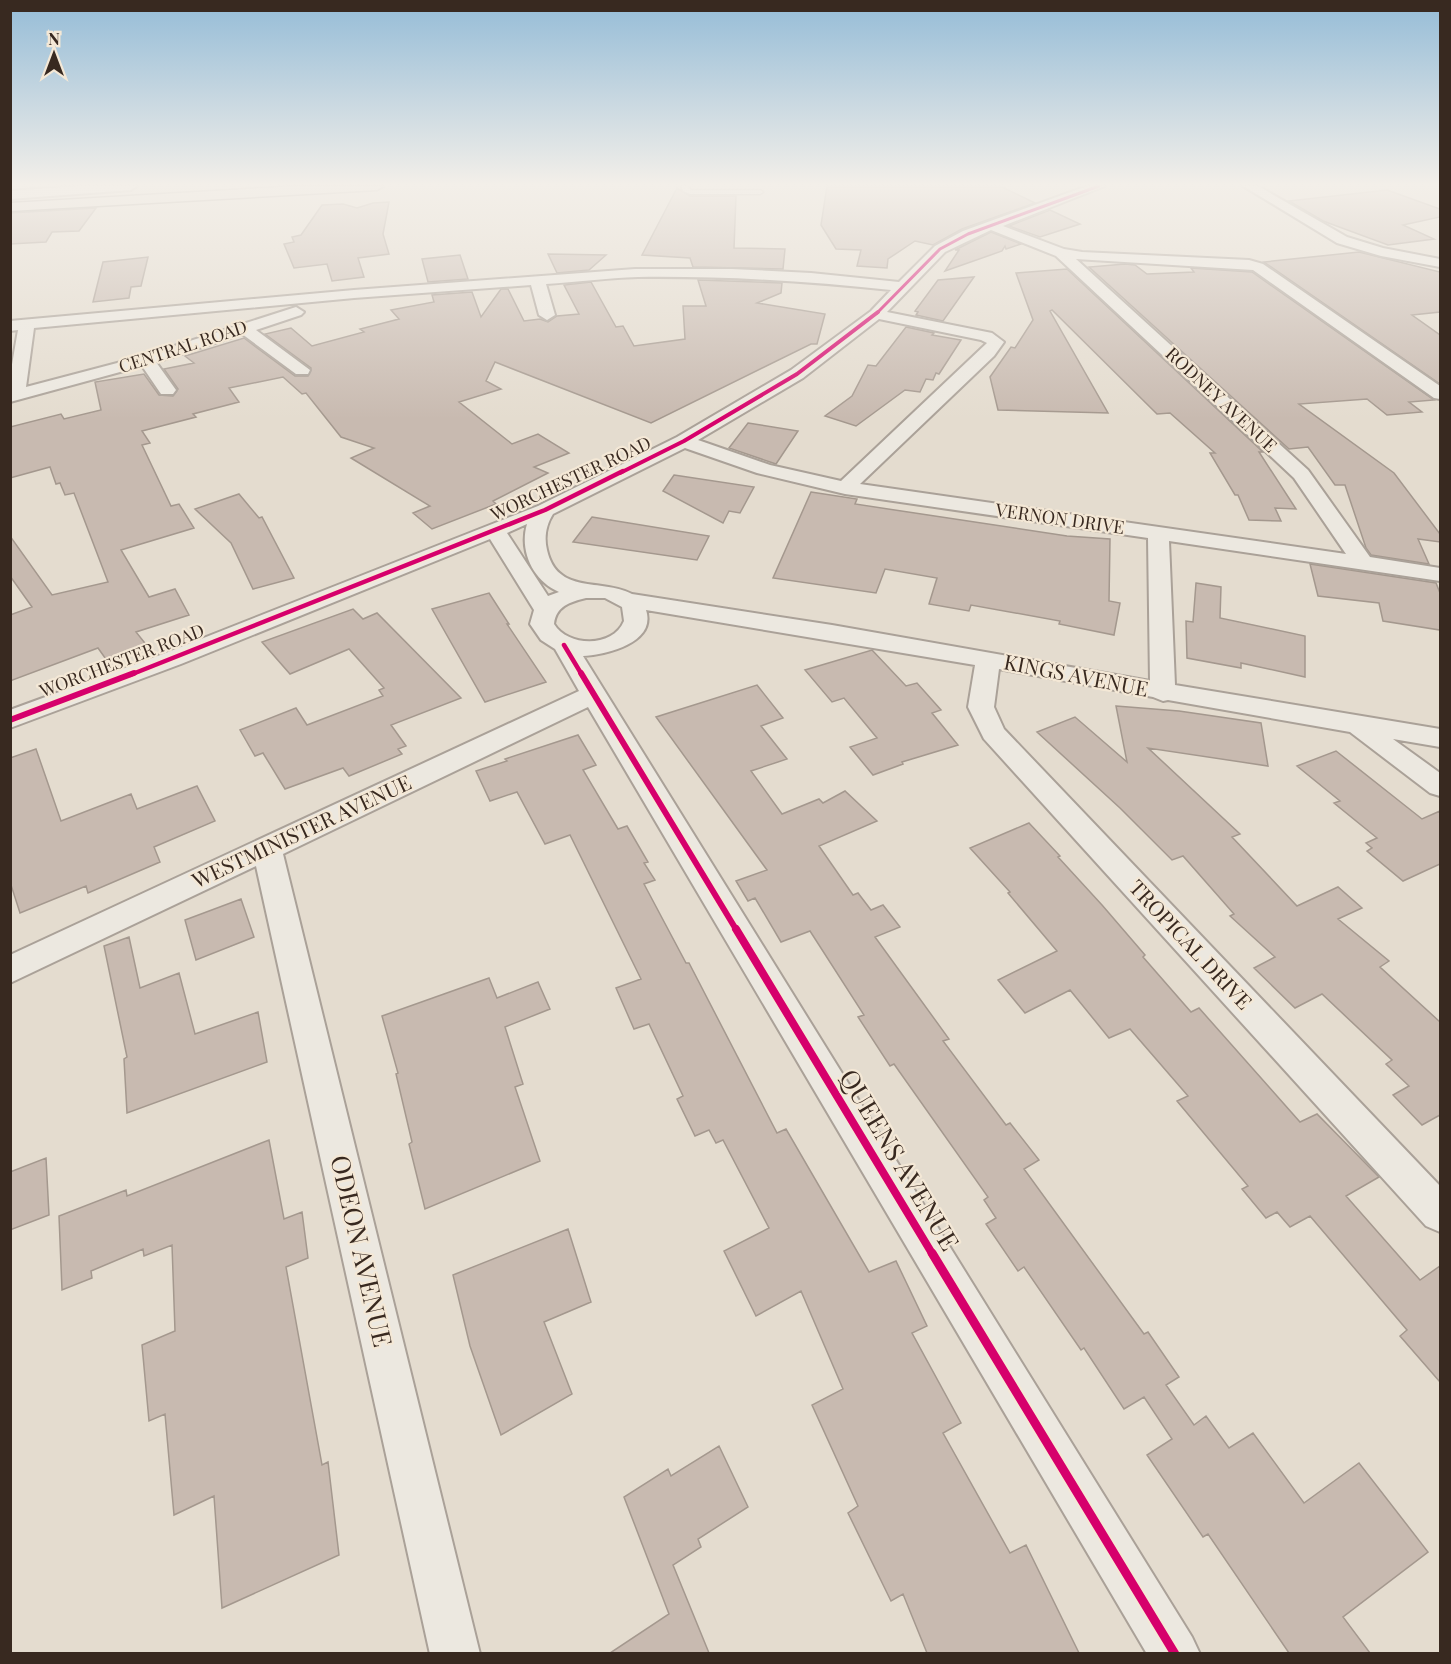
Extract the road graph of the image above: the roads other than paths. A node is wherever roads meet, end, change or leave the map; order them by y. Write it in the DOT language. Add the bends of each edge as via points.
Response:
graph roads {
  1 [pos="925,264"];
  2 [pos="1073,264"];
  3 [pos="1242,264"];
  4 [pos="537,279"];
  5 [pos="900,287"];
  6 [pos="354,294"];
  7 [pos="876,314"];
  8 [pos="548,315"];
  9 [pos="19,326"];
  10 [pos="243,328"];
  11 [pos="146,360"];
  12 [pos="302,370"];
  13 [pos="167,390"];
  14 [pos="1440,394"];
  15 [pos="13,396"];
  16 [pos="684,441"];
  17 [pos="845,488"];
  18 [pos="545,510"];
  19 [pos="496,532"];
  20 [pos="1158,533"];
  21 [pos="1362,563"];
  22 [pos="1440,574"];
  23 [pos="582,591"];
  24 [pos="628,600"];
  25 [pos="545,610"];
  26 [pos="713,613"];
  27 [pos="625,636"];
  28 [pos="564,645"];
  29 [pos="988,659"];
  30 [pos="592,690"];
  31 [pos="1164,693"];
  32 [pos="10,720"];
  33 [pos="1355,725"];
  34 [pos="1440,738"];
  35 [pos="1440,786"];
  36 [pos="267,849"];
  37 [pos="10,970"];
  38 [pos="1440,1213"];
  39 [pos="455,1653"];
  40 [pos="1175,1653"];
  1 -- 5 [label="street, WORCHESTER ROAD"];
  2 -- 21 [label="street, RODNEY AVENUE" via="1301,474"];
  3 -- 14 [label="street" via="1258,267"];
  4 -- 5 [label="street" via="732,273"];
  4 -- 6 [label="street"];
  4 -- 8 [label="street"];
  5 -- 7 [label="street, WORCHESTER ROAD"];
  6 -- 9 [label="street"];
  6 -- 10 [label="street, CENTRAL ROAD"];
  7 -- 16 [label="street, WORCHESTER ROAD" via="796,374"];
  7 -- 17 [label="street" via="986,336 996,342"];
  9 -- 15 [label="street"];
  10 -- 11 [label="street, CENTRAL ROAD"];
  10 -- 12 [label="street"];
  11 -- 13 [label="street"];
  11 -- 15 [label="street, CENTRAL ROAD"];
  16 -- 17 [label="street, VERNON DRIVE" via="727,460"];
  16 -- 18 [label="street, WORCHESTER ROAD"];
  17 -- 20 [label="street, VERNON DRIVE"];
  18 -- 19 [label="street, WORCHESTER ROAD"];
  18 -- 23 [label="street" via="537,520 533,542 545,570 559,583"];
  19 -- 25 [label="street"];
  19 -- 32 [label="street, WORCHESTER ROAD"];
  20 -- 21 [label="street, VERNON DRIVE"];
  20 -- 31 [label="street"];
  21 -- 22 [label="street, VERNON DRIVE"];
  23 -- 24 [label="street" via="616,594"];
  23 -- 25 [label="street" via="554,602"];
  24 -- 26 [label="street, KINGS AVENUE"];
  24 -- 27 [label="street" via="636,610 637,621"];
  25 -- 28 [label="street" via="541,618 546,634"];
  26 -- 27 [label="street, KINGS AVENUE" via="659,621"];
  26 -- 29 [label="street, KINGS AVENUE"];
  27 -- 28 [label="street" via="601,647"];
  27 -- 30 [label="street" via="601,661"];
  28 -- 30 [label="street, QUEENS AVENUE"];
  29 -- 31 [label="street, KINGS AVENUE"];
  29 -- 38 [label="street, TROPICAL DRIVE" via="981,707 993,733"];
  30 -- 36 [label="street, WESTMINISTER AVENUE"];
  30 -- 40 [label="street, QUEENS AVENUE"];
  31 -- 33 [label="street, KINGS AVENUE"];
  33 -- 34 [label="street, KINGS AVENUE"];
  33 -- 35 [label="street"];
  36 -- 37 [label="street, WESTMINISTER AVENUE"];
  36 -- 39 [label="street, ODEON AVENUE"];
}
